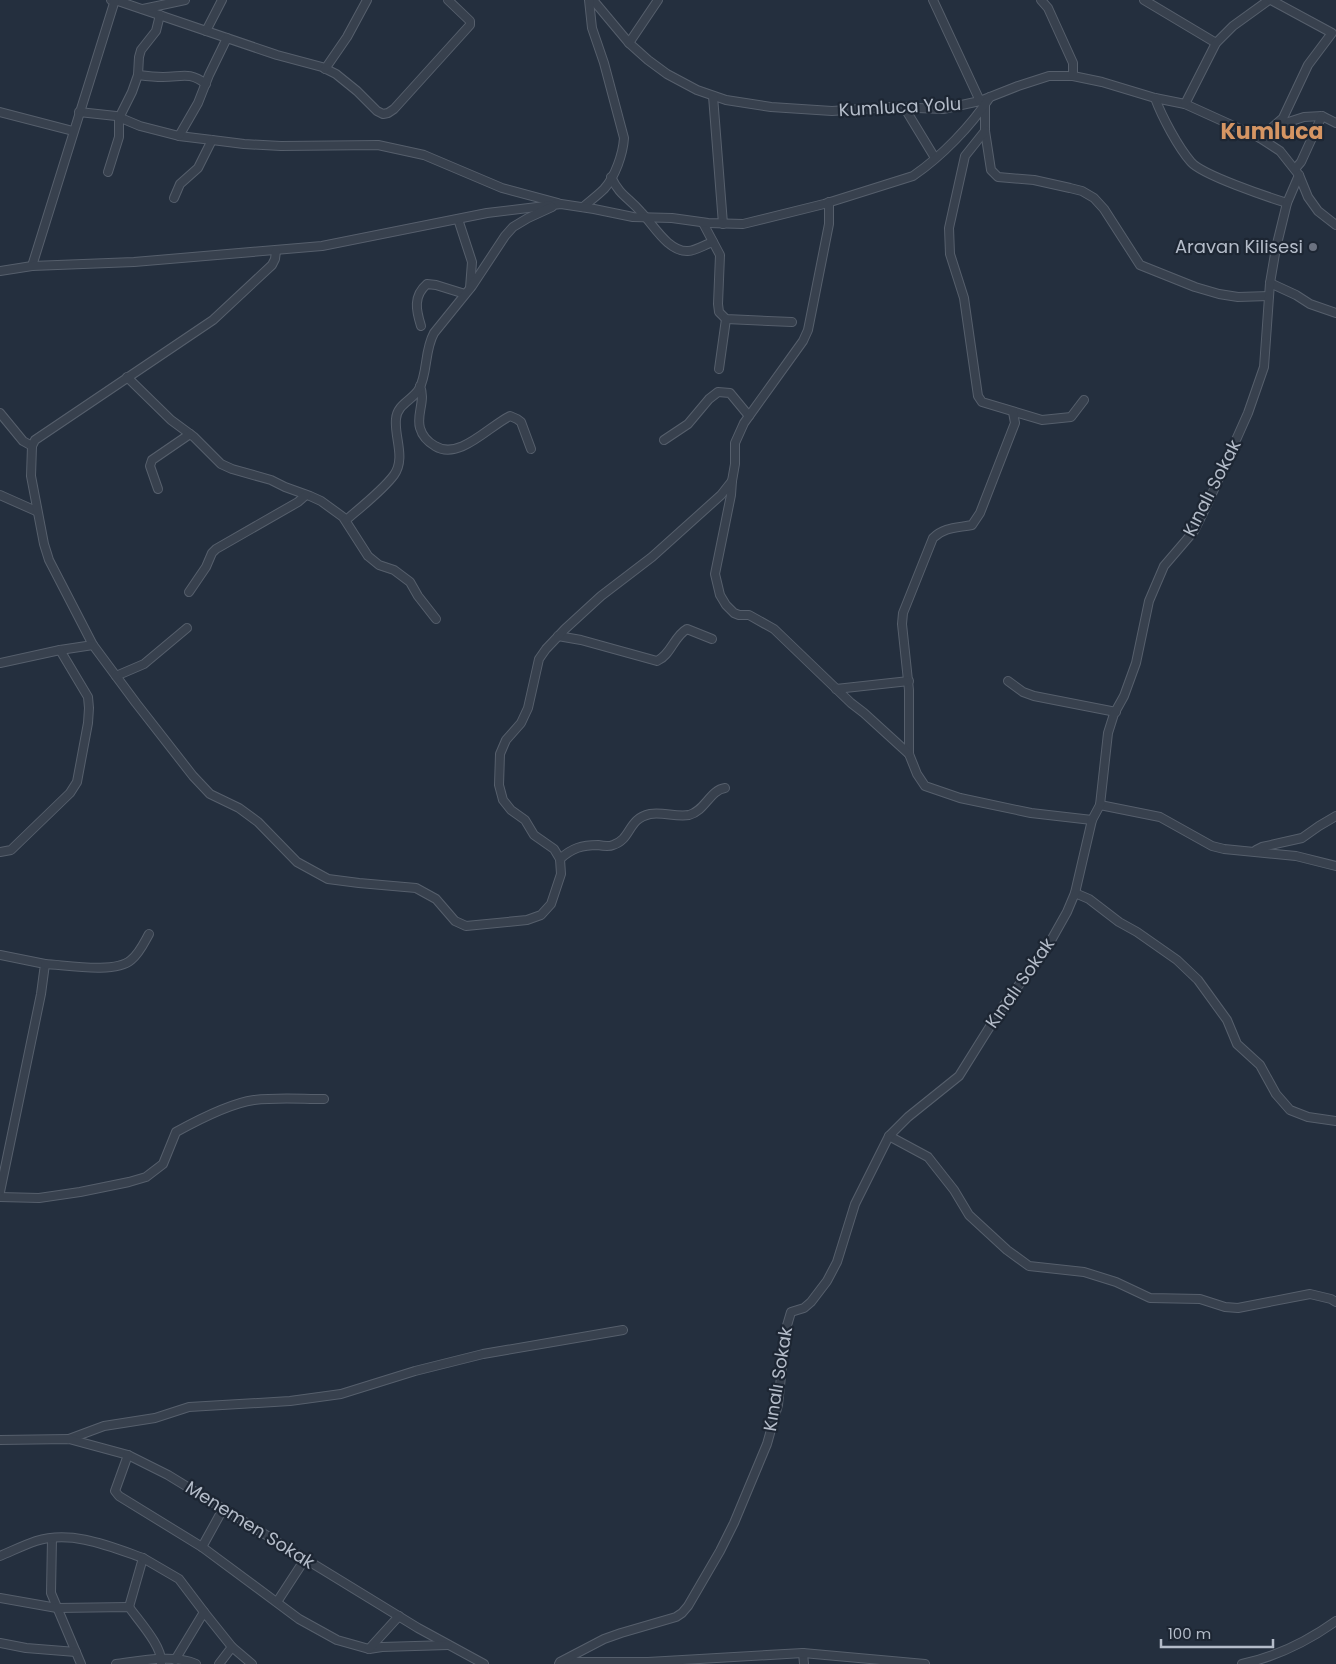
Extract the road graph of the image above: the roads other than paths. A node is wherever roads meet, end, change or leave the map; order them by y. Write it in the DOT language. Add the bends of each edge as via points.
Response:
graph roads {
  1 [pos="111,0"];
  2 [pos="114,0"];
  3 [pos="185,0"];
  4 [pos="222,0"];
  5 [pos="367,0"];
  6 [pos="448,0"];
  7 [pos="589,0"];
  8 [pos="594,0"];
  9 [pos="658,0"];
  10 [pos="933,0"];
  11 [pos="1041,0"];
  12 [pos="1144,0"];
  13 [pos="1270,0"];
  14 [pos="1048,4"];
  15 [pos="142,9"];
  16 [pos="160,15"];
  17 [pos="206,31"];
  18 [pos="227,38"];
  19 [pos="629,43"];
  20 [pos="1216,43"];
  21 [pos="325,69"];
  22 [pos="138,75"];
  23 [pos="1073,76"];
  24 [pos="206,84"];
  25 [pos="713,96"];
  26 [pos="1155,98"];
  27 [pos="983,103"];
  28 [pos="1185,104"];
  29 [pos="904,108"];
  30 [pos="0,112"];
  31 [pos="79,112"];
  32 [pos="1322,116"];
  33 [pos="119,118"];
  34 [pos="1336,123"];
  35 [pos="1273,127"];
  36 [pos="73,131"];
  37 [pos="985,131"];
  38 [pos="179,136"];
  39 [pos="1260,138"];
  40 [pos="212,140"];
  41 [pos="935,158"];
  42 [pos="108,172"];
  43 [pos="1297,172"];
  44 [pos="611,177"];
  45 [pos="174,198"];
  46 [pos="829,202"];
  47 [pos="1287,203"];
  48 [pos="561,204"];
  49 [pos="583,207"];
  50 [pos="646,217"];
  51 [pos="458,220"];
  52 [pos="703,222"];
  53 [pos="1335,222"];
  54 [pos="724,224"];
  55 [pos="713,242"];
  56 [pos="276,250"];
  57 [pos="32,266"];
  58 [pos="0,271"];
  59 [pos="1270,283"];
  60 [pos="468,291"];
  61 [pos="1269,296"];
  62 [pos="1336,313"];
  63 [pos="726,319"];
  64 [pos="792,322"];
  65 [pos="421,326"];
  66 [pos="719,369"];
  67 [pos="127,377"];
  68 [pos="420,386"];
  69 [pos="1084,400"];
  70 [pos="1013,412"];
  71 [pos="0,413"];
  72 [pos="749,416"];
  73 [pos="190,434"];
  74 [pos="664,440"];
  75 [pos="32,446"];
  76 [pos="530,449"];
  77 [pos="732,481"];
  78 [pos="158,489"];
  79 [pos="0,495"];
  80 [pos="306,495"];
  81 [pos="36,511"];
  82 [pos="346,520"];
  83 [pos="189,592"];
  84 [pos="436,619"];
  85 [pos="187,628"];
  86 [pos="558,636"];
  87 [pos="712,640"];
  88 [pos="93,645"];
  89 [pos="60,650"];
  90 [pos="0,663"];
  91 [pos="116,676"];
  92 [pos="908,681"];
  93 [pos="1008,681"];
  94 [pos="836,688"];
  95 [pos="1116,712"];
  96 [pos="909,754"];
  97 [pos="725,788"];
  98 [pos="1100,805"];
  99 [pos="1336,816"];
  100 [pos="1092,820"];
  101 [pos="1256,851"];
  102 [pos="0,852"];
  103 [pos="560,860"];
  104 [pos="1336,866"];
  105 [pos="1075,893"];
  106 [pos="149,934"];
  107 [pos="0,956"];
  108 [pos="46,964"];
  109 [pos="324,1100"];
  110 [pos="1336,1121"];
  111 [pos="889,1136"];
  112 [pos="0,1192"];
  113 [pos="0,1197"];
  114 [pos="1336,1302"];
  115 [pos="623,1330"];
  116 [pos="0,1440"];
  117 [pos="69,1440"];
  118 [pos="128,1455"];
  119 [pos="223,1509"];
  120 [pos="52,1538"];
  121 [pos="202,1547"];
  122 [pos="0,1556"];
  123 [pos="143,1558"];
  124 [pos="305,1559"];
  125 [pos="0,1598"];
  126 [pos="277,1602"];
  127 [pos="128,1607"];
  128 [pos="57,1608"];
  129 [pos="204,1612"];
  130 [pos="399,1616"];
  131 [pos="1336,1621"];
  132 [pos="0,1643"];
  133 [pos="448,1645"];
  134 [pos="232,1647"];
  135 [pos="369,1649"];
  136 [pos="76,1652"];
  137 [pos="803,1653"];
  138 [pos="174,1660"];
  139 [pos="161,1662"];
  140 [pos="558,1663"];
  141 [pos="81,1664"];
  142 [pos="116,1664"];
  143 [pos="196,1664"];
  144 [pos="220,1664"];
  145 [pos="252,1664"];
  146 [pos="484,1664"];
  147 [pos="804,1664"];
  148 [pos="925,1664"];
  149 [pos="1242,1664"];
  1 -- 2 [label="street"];
  2 -- 15 [label="street"];
  2 -- 31 [label="street"];
  3 -- 15 [label="street"];
  4 -- 17 [label="street"];
  5 -- 21 [label="street"];
  6 -- 21 [label="street" via="470,25 388,113 376,111 357,91"];
  7 -- 44 [label="street" via="592,28 624,138 622,156"];
  8 -- 19 [label="street, Kumluca Yolu"];
  9 -- 19 [label="street"];
  10 -- 27 [label="street"];
  11 -- 14 [label="street"];
  12 -- 20 [label="street"];
  13 -- 20 [label="street" via="1233,26"];
  13 -- 35 [label="street" via="1332,33 1308,65 1283,118"];
  14 -- 23 [label="street" via="1073,63"];
  15 -- 16 [label="street"];
  16 -- 17 [label="street"];
  16 -- 22 [label="street" via="156,31 139,57"];
  17 -- 18 [label="street"];
  18 -- 21 [label="street"];
  18 -- 24 [label="street"];
  19 -- 25 [label="street, Kumluca Yolu" via="667,74"];
  20 -- 28 [label="street"];
  22 -- 24 [label="street" via="164,77 186,74"];
  22 -- 33 [label="street"];
  23 -- 26 [label="street, Kumluca Yolu"];
  23 -- 27 [label="street, Kumluca Yolu" via="1049,76 990,97"];
  24 -- 38 [label="street"];
  25 -- 29 [label="street, Kumluca Yolu" via="800,110"];
  25 -- 54 [label="street"];
  26 -- 28 [label="street, Kumluca Yolu"];
  26 -- 47 [label="street" via="1162,116 1192,164"];
  27 -- 29 [label="street, Kumluca Yolu" via="943,109"];
  27 -- 37 [label="street"];
  27 -- 41 [label="street" via="964,132"];
  28 -- 39 [label="street, Kumluca Yolu"];
  29 -- 41 [label="street"];
  30 -- 36 [label="street"];
  31 -- 33 [label="street"];
  31 -- 36 [label="street"];
  32 -- 34 [label="street"];
  32 -- 35 [label="street"];
  32 -- 43 [label="street, Kınalı Sokak"];
  33 -- 38 [label="street"];
  33 -- 42 [label="street" via="119,137"];
  35 -- 39 [label="street"];
  36 -- 57 [label="street"];
  37 -- 61 [label="street" via="991,170 998,177 1034,180 1082,191 1094,198 1140,265 1219,294"];
  37 -- 70 [label="street" via="965,156 951,213 948,243 964,298 978,396 982,402"];
  38 -- 40 [label="street"];
  39 -- 43 [label="street, Kumluca Yolu" via="1280,151"];
  40 -- 45 [label="street" via="198,168 180,184"];
  40 -- 48 [label="street" via="281,146 378,145 424,155 502,188"];
  41 -- 46 [label="street" via="913,176"];
  43 -- 47 [label="street, Kınalı Sokak"];
  43 -- 53 [label="street, Kumluca Yolu" via="1318,211"];
  44 -- 49 [label="street" via="605,188"];
  44 -- 50 [label="street" via="619,192"];
  46 -- 54 [label="street" via="750,223"];
  46 -- 72 [label="street" via="829,224 808,330"];
  47 -- 59 [label="street, Kınalı Sokak"];
  48 -- 49 [label="street"];
  48 -- 51 [label="street"];
  48 -- 60 [label="street" via="513,227"];
  49 -- 50 [label="street"];
  50 -- 52 [label="street"];
  50 -- 55 [label="street" via="657,233 680,250 689,251"];
  51 -- 56 [label="street" via="353,240"];
  51 -- 60 [label="street" via="472,262"];
  52 -- 54 [label="street"];
  52 -- 55 [label="street"];
  55 -- 63 [label="street" via="721,261 719,312"];
  56 -- 57 [label="street" via="134,262"];
  56 -- 67 [label="street" via="272,265 213,320"];
  57 -- 58 [label="street"];
  59 -- 61 [label="street, Kınalı Sokak"];
  59 -- 62 [label="street" via="1310,304"];
  60 -- 65 [label="street" via="427,284 419,291 416,303"];
  60 -- 68 [label="street" via="430,341"];
  61 -- 95 [label="street, Kınalı Sokak" via="1264,367 1254,399 1200,520 1160,573 1146,612 1136,663"];
  63 -- 64 [label="street"];
  63 -- 66 [label="street"];
  67 -- 73 [label="street"];
  67 -- 75 [label="street" via="35,440"];
  68 -- 76 [label="street" via="424,395 420,427 425,437 439,448 457,449 510,416 521,422"];
  68 -- 82 [label="street" via="401,406 396,418 399,463 394,475"];
  69 -- 70 [label="street" via="1071,417 1064,419 1042,420"];
  70 -- 92 [label="street" via="1015,423 980,513 972,525 945,529 933,538 904,607 902,624"];
  71 -- 75 [label="street" via="23,441"];
  72 -- 74 [label="street" via="730,393 718,392 688,424"];
  72 -- 77 [label="street" via="735,443"];
  73 -- 78 [label="street" via="152,460 150,466"];
  73 -- 80 [label="street" via="221,464 232,470 271,480"];
  75 -- 81 [label="street"];
  77 -- 86 [label="street" via="652,557 601,596"];
  77 -- 94 [label="street" via="715,574 720,596 734,613 750,615 774,629"];
  79 -- 81 [label="street"];
  80 -- 82 [label="street" via="321,501"];
  80 -- 83 [label="street" via="216,549"];
  81 -- 88 [label="street" via="49,560"];
  82 -- 84 [label="street" via="368,556 410,582"];
  85 -- 91 [label="street" via="144,664"];
  86 -- 87 [label="street" via="657,660 663,658 687,629"];
  86 -- 103 [label="street" via="539,660 528,708 500,754 499,785 503,800 511,810 525,820 534,835 554,849"];
  88 -- 89 [label="street"];
  88 -- 91 [label="street"];
  89 -- 90 [label="street"];
  89 -- 102 [label="street" via="88,697 88,723 76,782 70,793 11,850"];
  91 -- 103 [label="street" via="210,794 245,812 297,862 328,879 416,888 436,899 455,920 466,926 490,925 542,915 551,904 561,874"];
  92 -- 94 [label="street"];
  92 -- 96 [label="street"];
  93 -- 95 [label="street" via="1034,696"];
  94 -- 96 [label="street"];
  95 -- 98 [label="street, Kınalı Sokak" via="1108,733"];
  96 -- 100 [label="street" via="925,786 960,798 1031,813"];
  97 -- 103 [label="street" via="698,811 688,815 652,814 642,817 636,820 624,838 613,845 576,848"];
  98 -- 100 [label="street, Kınalı Sokak"];
  98 -- 101 [label="street" via="1160,817 1212,846"];
  99 -- 101 [label="street" via="1302,838"];
  100 -- 105 [label="street, Kınalı Sokak"];
  101 -- 104 [label="street"];
  105 -- 110 [label="street" via="1089,899 1177,960 1198,980 1227,1020 1237,1044 1260,1065 1276,1094 1290,1110 1308,1117"];
  105 -- 111 [label="street, Kınalı Sokak" via="1049,944 999,1012 959,1076"];
  106 -- 108 [label="street" via="137,953 124,965 101,968"];
  107 -- 108 [label="street"];
  108 -- 112 [label="street"];
  109 -- 113 [label="street" via="253,1100 205,1118 176,1132 163,1164 146,1177 40,1198"];
  111 -- 114 [label="street" via="928,1157 969,1215 1029,1266 1084,1272 1150,1298 1200,1299 1225,1307 1238,1308 1310,1294"];
  111 -- 140 [label="street, Kınalı Sokak" via="855,1204 837,1262 827,1282 811,1302 791,1312 788,1319 778,1405 767,1444 734,1523 695,1596 676,1617 621,1633"];
  115 -- 117 [label="street" via="483,1354 341,1394 290,1401 190,1407 155,1418 104,1426"];
  116 -- 117 [label="street, Menemen Sokak"];
  117 -- 118 [label="street, Menemen Sokak"];
  118 -- 119 [label="street, Menemen Sokak"];
  118 -- 121 [label="street" via="115,1491 119,1496"];
  119 -- 121 [label="street"];
  119 -- 124 [label="street, Menemen Sokak"];
  120 -- 122 [label="street"];
  120 -- 123 [label="street" via="96,1541"];
  120 -- 128 [label="street" via="51,1593"];
  121 -- 126 [label="street"];
  123 -- 127 [label="street"];
  123 -- 129 [label="street" via="179,1580"];
  124 -- 126 [label="street"];
  124 -- 130 [label="street, Menemen Sokak"];
  125 -- 128 [label="street"];
  126 -- 135 [label="street" via="299,1619 337,1640"];
  127 -- 128 [label="street"];
  127 -- 139 [label="street" via="149,1634"];
  128 -- 136 [label="street"];
  129 -- 134 [label="street"];
  129 -- 138 [label="street"];
  130 -- 133 [label="street, Menemen Sokak"];
  130 -- 135 [label="street"];
  131 -- 149 [label="street" via="1282,1651"];
  132 -- 136 [label="street"];
  133 -- 135 [label="street"];
  133 -- 146 [label="street, Menemen Sokak"];
  134 -- 144 [label="street"];
  134 -- 145 [label="street"];
  136 -- 141 [label="street"];
  137 -- 140 [label="street" via="648,1662"];
  137 -- 147 [label="street"];
  137 -- 148 [label="street"];
  138 -- 139 [label="street"];
  138 -- 143 [label="street"];
  139 -- 142 [label="street"];
}
